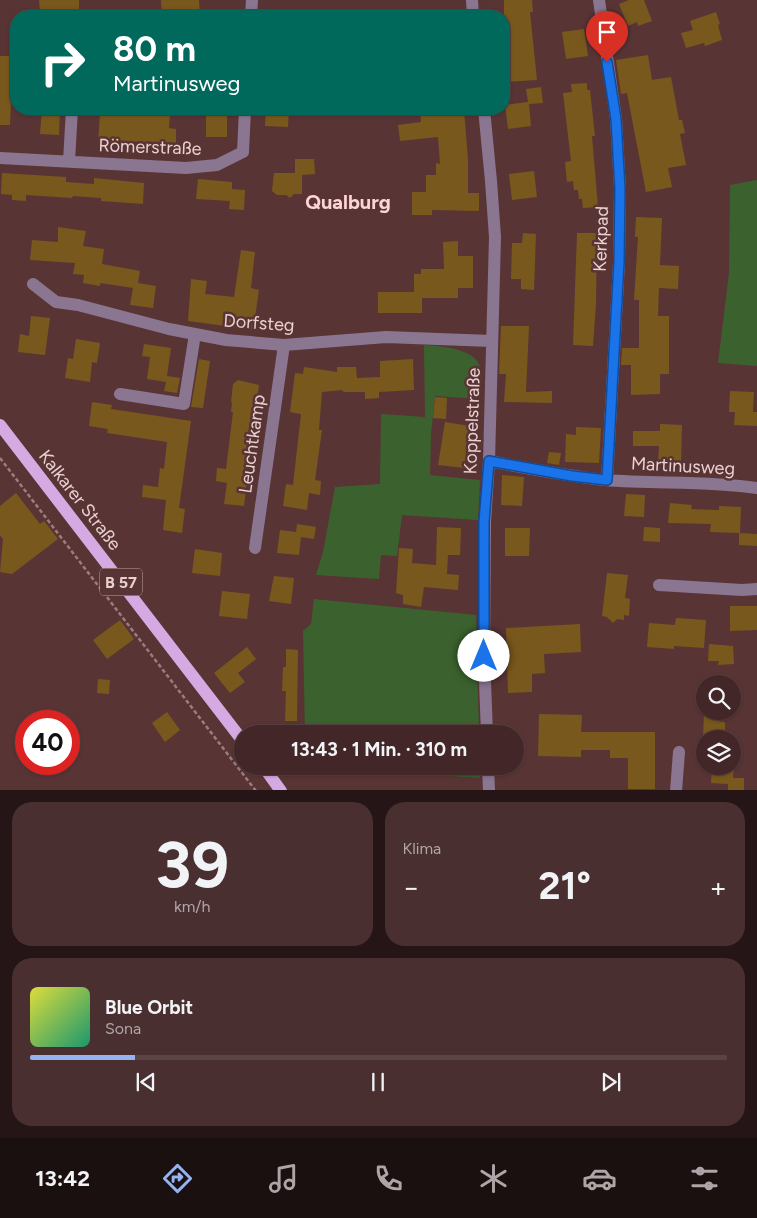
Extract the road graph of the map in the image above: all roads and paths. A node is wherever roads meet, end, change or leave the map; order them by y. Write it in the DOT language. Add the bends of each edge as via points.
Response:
graph roads {
  1 [pos="599,0"];
  2 [pos="72,115"];
  3 [pos="245,115"];
  4 [pos="485,115"];
  5 [pos="0,158"];
  6 [pos="69,161"];
  7 [pos="33,284"];
  8 [pos="195,334"];
  9 [pos="491,341"];
  10 [pos="284,346"];
  11 [pos="120,394"];
  12 [pos="0,425"];
  13 [pos="0,458"];
  14 [pos="489,461"];
  15 [pos="607,480"];
  16 [pos="757,488"];
  17 [pos="255,548"];
  18 [pos="659,585"];
  19 [pos="757,589"];
  20 [pos="487,725"];
  21 [pos="234,730"];
  22 [pos="678,752"];
  23 [pos="270,775"];
  24 [pos="488,775"];
  25 [pos="256,790"];
  26 [pos="282,790"];
  27 [pos="489,790"];
  28 [pos="676,790"];
  1 -- 15 [label="street, Kerkpad" via="616,119 620,189"];
  2 -- 6 [label="street"];
  3 -- 6 [label="street, Römerstraße" via="243,152 218,165 186,168"];
  4 -- 9 [label="street, Koppelstraße" via="495,237"];
  5 -- 6 [label="street, Römerstraße"];
  7 -- 8 [label="street, Dorfsteg" via="56,302"];
  8 -- 10 [label="street, Dorfsteg"];
  8 -- 11 [label="street" via="184,404"];
  9 -- 10 [label="street, Dorfsteg" via="386,337"];
  9 -- 14 [label="street, Koppelstraße"];
  10 -- 17 [label="street, Leuchtkamp"];
  12 -- 21 [label="main road, Kalkarer Straße / B 57"];
  13 -- 25 [label="path"];
  14 -- 15 [label="street, Martinusweg"];
  14 -- 20 [label="street, Koppelstraße" via="484,522"];
  15 -- 16 [label="street, Martinusweg" via="692,482"];
  18 -- 19 [label="street"];
  22 -- 28 [label="street"];
  23 -- 26 [label="main road"];
  24 -- 27 [label="street"];
}
